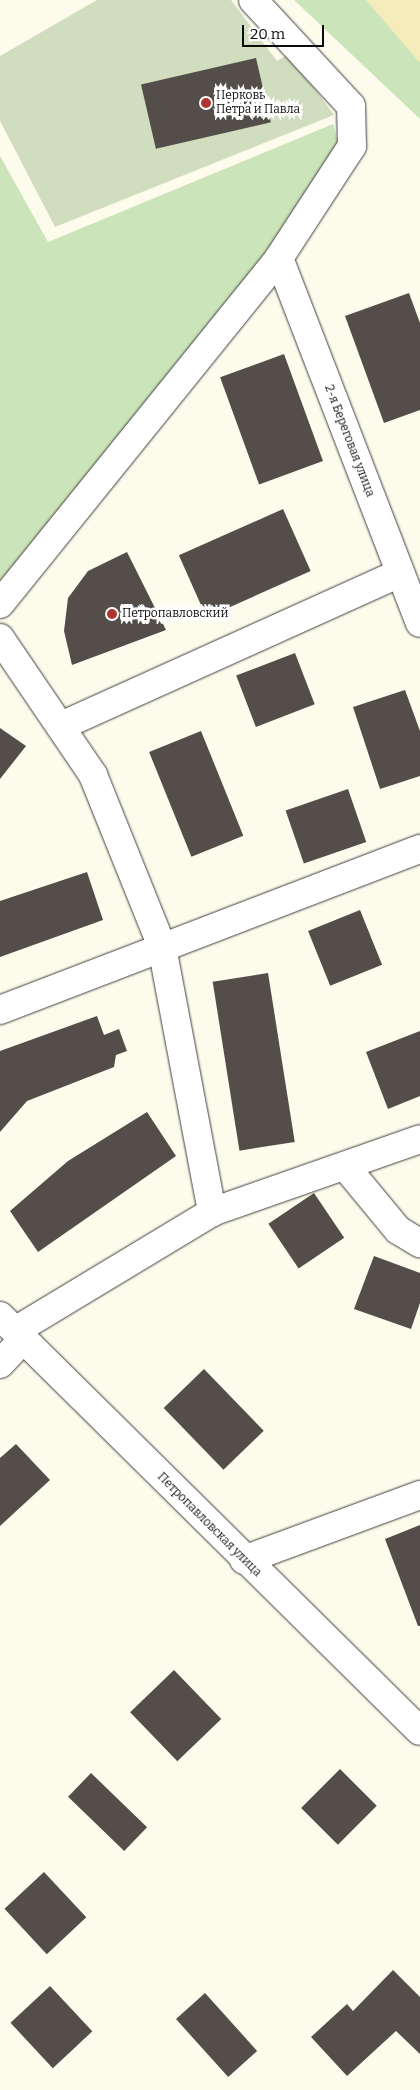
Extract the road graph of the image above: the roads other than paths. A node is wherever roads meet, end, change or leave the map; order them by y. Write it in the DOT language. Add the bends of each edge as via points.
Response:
graph roads {
  1 [pos="253,0"];
  2 [pos="278,258"];
  3 [pos="400,573"];
  4 [pos="0,604"];
  5 [pos="420,623"];
  6 [pos="0,638"];
  7 [pos="61,726"];
  8 [pos="420,850"];
  9 [pos="162,948"];
  10 [pos="0,1010"];
  11 [pos="420,1140"];
  12 [pos="345,1166"];
  13 [pos="212,1212"];
  14 [pos="420,1243"];
  15 [pos="13,1328"];
  16 [pos="0,1364"];
  17 [pos="420,1495"];
  18 [pos="244,1560"];
  19 [pos="420,1731"];
  1 -- 2 [label="street" via="351,106 352,146"];
  2 -- 3 [label="street, 2-я Береговая улица"];
  2 -- 4 [label="street"];
  3 -- 5 [label="street, 2-я Береговая улица"];
  3 -- 7 [label="street"];
  6 -- 7 [label="street"];
  7 -- 9 [label="street" via="93,775"];
  8 -- 9 [label="street"];
  9 -- 10 [label="street"];
  9 -- 13 [label="street"];
  11 -- 12 [label="street"];
  12 -- 13 [label="street"];
  12 -- 14 [label="street" via="398,1230"];
  13 -- 15 [label="street"];
  15 -- 16 [label="street"];
  15 -- 18 [label="street, Петропавловская улица"];
  17 -- 18 [label="street"];
  18 -- 19 [label="street, Петропавловская улица"];
}
